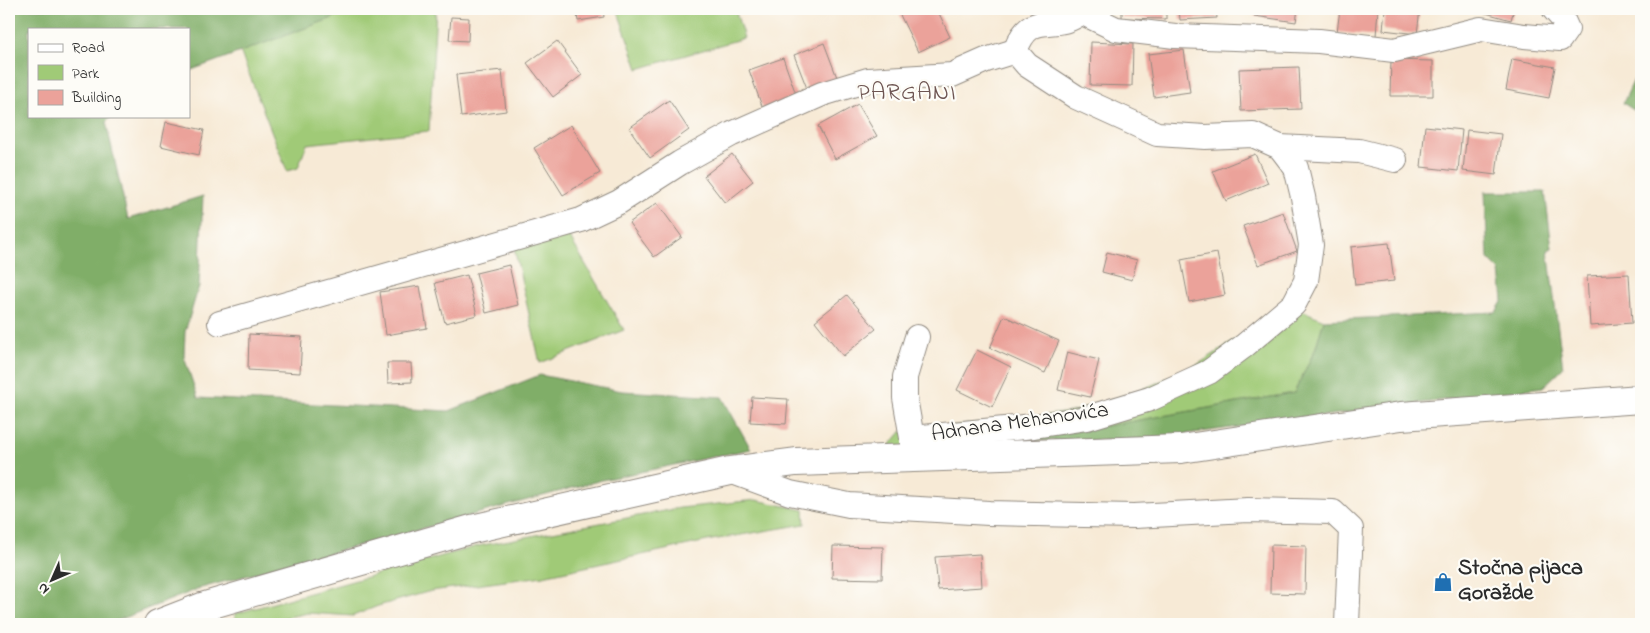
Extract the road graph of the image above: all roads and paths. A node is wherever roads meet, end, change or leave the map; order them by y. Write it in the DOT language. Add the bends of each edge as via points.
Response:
graph roads {
  1 [pos="1554,9"];
  2 [pos="1080,10"];
  3 [pos="1016,51"];
  4 [pos="1280,147"];
  5 [pos="1395,160"];
  6 [pos="220,323"];
  7 [pos="917,337"];
  8 [pos="1641,400"];
  9 [pos="912,448"];
  10 [pos="730,470"];
  11 [pos="158,624"];
  12 [pos="1347,624"];
  1 -- 2 [label="street" via="1567,29 1560,39 1481,29 1394,50 1319,41 1175,36 1116,29"];
  2 -- 3 [label="street" via="1067,20 1026,29"];
  3 -- 4 [label="street, Adnana Mehanovića" via="1027,65 1076,97 1157,134 1252,135"];
  3 -- 6 [label="street" via="952,75 868,80 822,94 732,134 619,202 581,220"];
  4 -- 5 [label="street" via="1359,151"];
  4 -- 9 [label="street, Adnana Mehanovića" via="1296,168 1303,197 1311,246 1306,281 1294,304 1244,346 1209,372 1121,409 1087,418"];
  7 -- 9 [label="street" via="905,377"];
  8 -- 9 [label="street" via="1401,416 1181,449"];
  9 -- 10 [label="street"];
  10 -- 11 [label="street" via="472,530 202,607"];
  10 -- 12 [label="street" via="790,493 849,505 989,513 1134,516 1248,510 1333,512 1351,530"];
}
